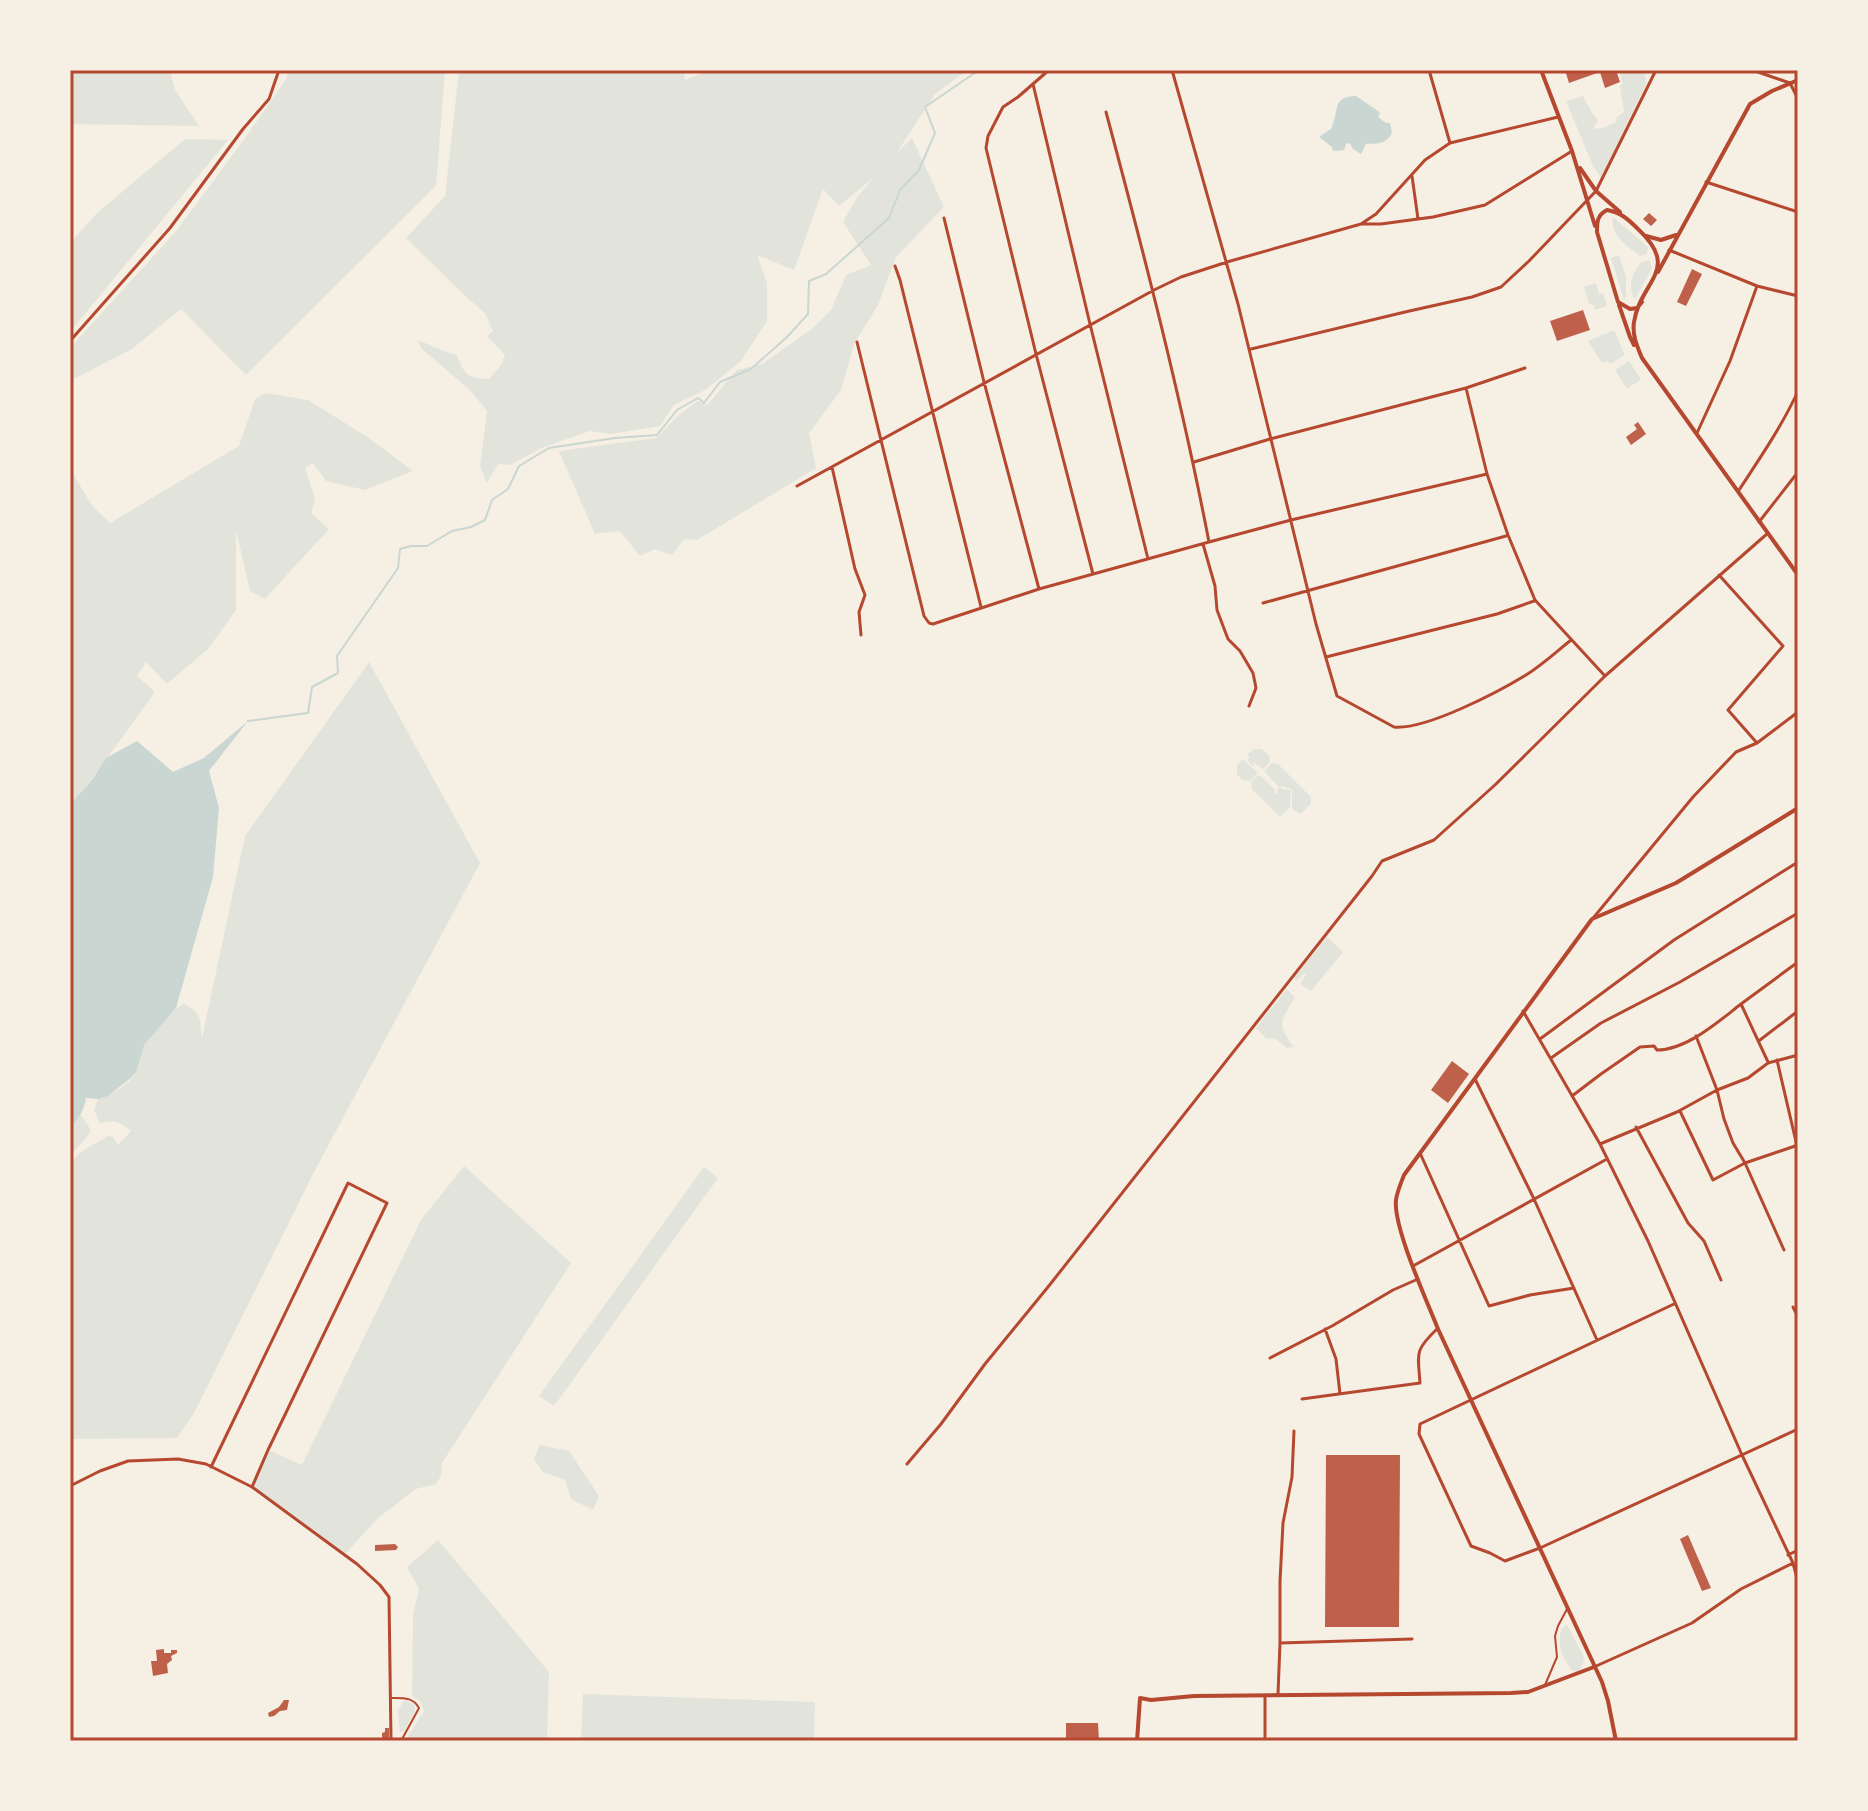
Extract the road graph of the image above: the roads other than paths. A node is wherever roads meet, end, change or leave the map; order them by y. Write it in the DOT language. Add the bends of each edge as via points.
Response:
graph roads {
  1 [pos="279,70"];
  2 [pos="1049,70"];
  3 [pos="1172,70"];
  4 [pos="1429,70"];
  5 [pos="1541,70"];
  6 [pos="1656,70"];
  7 [pos="1752,70"];
  8 [pos="1798,80"];
  9 [pos="1790,83"];
  10 [pos="1033,84"];
  11 [pos="1798,99"];
  12 [pos="1106,112"];
  13 [pos="1559,116"];
  14 [pos="1450,143"];
  15 [pos="1572,151"];
  16 [pos="1577,163"];
  17 [pos="1412,174"];
  18 [pos="1706,182"];
  19 [pos="1596,191"];
  20 [pos="1588,201"];
  21 [pos="1798,212"];
  22 [pos="1376,214"];
  23 [pos="1623,215"];
  24 [pos="1433,217"];
  25 [pos="944,218"];
  26 [pos="1418,219"];
  27 [pos="1361,224"];
  28 [pos="1380,224"];
  29 [pos="1597,232"];
  30 [pos="1678,234"];
  31 [pos="1645,236"];
  32 [pos="1669,250"];
  33 [pos="1227,262"];
  34 [pos="895,266"];
  35 [pos="1656,275"];
  36 [pos="1757,286"];
  37 [pos="1154,290"];
  38 [pos="1798,296"];
  39 [pos="1618,302"];
  40 [pos="1642,302"];
  41 [pos="1090,324"];
  42 [pos="70,341"];
  43 [pos="857,342"];
  44 [pos="1249,350"];
  45 [pos="1036,354"];
  46 [pos="1642,358"];
  47 [pos="1525,368"];
  48 [pos="984,382"];
  49 [pos="1466,388"];
  50 [pos="1798,391"];
  51 [pos="932,412"];
  52 [pos="1697,433"];
  53 [pos="1270,439"];
  54 [pos="881,441"];
  55 [pos="1194,462"];
  56 [pos="832,467"];
  57 [pos="1798,472"];
  58 [pos="1487,474"];
  59 [pos="797,486"];
  60 [pos="1738,491"];
  61 [pos="1291,520"];
  62 [pos="1759,522"];
  63 [pos="1768,533"];
  64 [pos="1508,535"];
  65 [pos="1209,542"];
  66 [pos="1203,544"];
  67 [pos="1149,559"];
  68 [pos="1093,574"];
  69 [pos="1719,575"];
  70 [pos="1798,575"];
  71 [pos="1039,589"];
  72 [pos="1308,589"];
  73 [pos="1535,600"];
  74 [pos="1263,603"];
  75 [pos="981,609"];
  76 [pos="861,635"];
  77 [pos="1571,640"];
  78 [pos="1326,657"];
  79 [pos="1605,676"];
  80 [pos="1249,706"];
  81 [pos="1798,712"];
  82 [pos="1757,743"];
  83 [pos="1798,808"];
  84 [pos="1798,862"];
  85 [pos="1798,913"];
  86 [pos="1592,919"];
  87 [pos="1798,962"];
  88 [pos="1741,1004"];
  89 [pos="1523,1011"];
  90 [pos="1798,1011"];
  91 [pos="1696,1036"];
  92 [pos="1540,1039"];
  93 [pos="1758,1041"];
  94 [pos="1798,1055"];
  95 [pos="1551,1058"];
  96 [pos="1777,1060"];
  97 [pos="1768,1063"];
  98 [pos="1475,1079"];
  99 [pos="1717,1090"];
  100 [pos="1572,1096"];
  101 [pos="1680,1110"];
  102 [pos="1636,1127"];
  103 [pos="1600,1144"];
  104 [pos="1797,1146"];
  105 [pos="1420,1153"];
  106 [pos="1607,1159"];
  107 [pos="1745,1163"];
  108 [pos="1534,1199"];
  109 [pos="1460,1241"];
  110 [pos="1784,1250"];
  111 [pos="1413,1266"];
  112 [pos="1418,1279"];
  113 [pos="1721,1280"];
  114 [pos="1574,1288"];
  115 [pos="1674,1304"];
  116 [pos="1793,1307"];
  117 [pos="1798,1317"];
  118 [pos="1325,1329"];
  119 [pos="1438,1329"];
  120 [pos="1597,1340"];
  121 [pos="1270,1358"];
  122 [pos="1340,1394"];
  123 [pos="1302,1399"];
  124 [pos="1471,1399"];
  125 [pos="1798,1429"];
  126 [pos="1294,1431"];
  127 [pos="1742,1455"];
  128 [pos="907,1464"];
  129 [pos="211,1467"];
  130 [pos="70,1486"];
  131 [pos="252,1487"];
  132 [pos="1540,1548"];
  133 [pos="1798,1550"];
  134 [pos="1788,1555"];
  135 [pos="1793,1563"];
  136 [pos="1798,1582"];
  137 [pos="1567,1608"];
  138 [pos="1412,1639"];
  139 [pos="1280,1643"];
  140 [pos="1594,1667"];
  141 [pos="1544,1686"];
  142 [pos="1265,1696"];
  143 [pos="1278,1696"];
  144 [pos="391,1698"];
  145 [pos="1265,1737"];
  146 [pos="391,1741"];
  147 [pos="401,1741"];
  148 [pos="1137,1741"];
  149 [pos="1616,1741"];
  1 -- 42 [label="street" via="269,99 170,228"];
  2 -- 10 [label="street"];
  3 -- 33 [label="street"];
  4 -- 14 [label="street"];
  5 -- 13 [label="main road"];
  6 -- 19 [label="street"];
  7 -- 9 [label="street"];
  8 -- 9 [label="main road"];
  9 -- 11 [label="street"];
  9 -- 18 [label="main road" via="1750,104"];
  10 -- 41 [label="street"];
  10 -- 45 [label="street" via="1003,107 986,148"];
  12 -- 37 [label="street"];
  13 -- 14 [label="street"];
  13 -- 15 [label="main road"];
  14 -- 17 [label="street"];
  15 -- 16 [label="main road"];
  15 -- 24 [label="street" via="1485,205"];
  16 -- 19 [label="main road"];
  16 -- 20 [label="main road"];
  17 -- 22 [label="street"];
  17 -- 26 [label="street"];
  18 -- 21 [label="street"];
  18 -- 30 [label="main road"];
  19 -- 20 [label="street"];
  19 -- 23 [label="main road"];
  20 -- 29 [label="main road"];
  20 -- 44 [label="street" via="1501,287"];
  22 -- 27 [label="street"];
  22 -- 28 [label="street"];
  23 -- 29 [label="main road" via="1602,212"];
  23 -- 31 [label="main road"];
  24 -- 26 [label="street"];
  24 -- 28 [label="street"];
  25 -- 48 [label="street"];
  26 -- 28 [label="street"];
  27 -- 28 [label="street"];
  27 -- 33 [label="street"];
  29 -- 39 [label="main road"];
  30 -- 31 [label="main road" via="1661,240"];
  30 -- 32 [label="main road"];
  31 -- 35 [label="main road" via="1657,253"];
  32 -- 35 [label="main road"];
  32 -- 36 [label="street"];
  33 -- 37 [label="street"];
  33 -- 44 [label="street"];
  34 -- 51 [label="street"];
  35 -- 40 [label="main road"];
  36 -- 38 [label="street"];
  36 -- 52 [label="street"];
  37 -- 41 [label="street"];
  37 -- 55 [label="street"];
  39 -- 40 [label="main road" via="1630,309"];
  39 -- 46 [label="main road"];
  40 -- 46 [label="main road" via="1634,318 1634,337"];
  41 -- 45 [label="street"];
  41 -- 67 [label="street"];
  43 -- 54 [label="street"];
  44 -- 53 [label="street"];
  45 -- 48 [label="street"];
  45 -- 68 [label="street"];
  46 -- 52 [label="main road"];
  47 -- 49 [label="street"];
  48 -- 51 [label="street"];
  48 -- 71 [label="street"];
  49 -- 53 [label="street"];
  49 -- 58 [label="street"];
  50 -- 60 [label="street"];
  51 -- 54 [label="street"];
  51 -- 75 [label="street"];
  52 -- 60 [label="main road"];
  53 -- 55 [label="street"];
  53 -- 61 [label="street"];
  54 -- 56 [label="street"];
  54 -- 75 [label="street" via="924,616 933,624"];
  55 -- 65 [label="street"];
  56 -- 59 [label="street"];
  56 -- 76 [label="street" via="865,595 859,612"];
  57 -- 62 [label="street"];
  58 -- 61 [label="street"];
  58 -- 64 [label="street"];
  60 -- 62 [label="main road"];
  61 -- 65 [label="street"];
  61 -- 72 [label="street"];
  62 -- 63 [label="main road"];
  63 -- 69 [label="street"];
  63 -- 70 [label="main road"];
  64 -- 72 [label="street"];
  64 -- 73 [label="street"];
  65 -- 66 [label="street"];
  66 -- 67 [label="street"];
  66 -- 80 [label="street" via="1228,639 1253,673 1256,688"];
  67 -- 68 [label="street"];
  68 -- 71 [label="street"];
  69 -- 79 [label="street"];
  69 -- 82 [label="street" via="1783,646 1728,710"];
  71 -- 75 [label="street"];
  72 -- 74 [label="street"];
  72 -- 78 [label="street"];
  73 -- 77 [label="street"];
  73 -- 78 [label="street"];
  77 -- 78 [label="street" via="1527,674 1475,701 1422,724 1394,727 1337,696"];
  77 -- 79 [label="street"];
  79 -- 128 [label="street" via="1434,840 1382,861"];
  81 -- 82 [label="street"];
  82 -- 86 [label="street" via="1736,752 1693,797"];
  83 -- 86 [label="main road" via="1676,883"];
  84 -- 92 [label="street" via="1674,940"];
  85 -- 95 [label="street" via="1601,1023"];
  86 -- 89 [label="main road"];
  87 -- 88 [label="street"];
  88 -- 91 [label="street"];
  88 -- 93 [label="street"];
  89 -- 92 [label="street"];
  89 -- 98 [label="main road"];
  90 -- 93 [label="street"];
  91 -- 99 [label="street"];
  91 -- 100 [label="street" via="1663,1050 1640,1047"];
  92 -- 95 [label="street"];
  93 -- 97 [label="street"];
  94 -- 96 [label="street"];
  95 -- 100 [label="street"];
  96 -- 97 [label="street"];
  96 -- 104 [label="street"];
  97 -- 99 [label="street"];
  98 -- 105 [label="main road"];
  98 -- 108 [label="street"];
  99 -- 101 [label="street"];
  99 -- 107 [label="street" via="1733,1143"];
  100 -- 103 [label="street"];
  101 -- 102 [label="street"];
  101 -- 107 [label="street" via="1713,1180"];
  102 -- 103 [label="street"];
  102 -- 113 [label="street" via="1688,1223 1704,1241"];
  103 -- 106 [label="street"];
  104 -- 107 [label="street"];
  105 -- 109 [label="street"];
  105 -- 111 [label="main road" via="1404,1175 1396,1200"];
  106 -- 108 [label="street"];
  106 -- 115 [label="street"];
  107 -- 110 [label="street"];
  108 -- 109 [label="street"];
  108 -- 114 [label="street"];
  109 -- 111 [label="street"];
  109 -- 114 [label="street" via="1489,1306"];
  111 -- 112 [label="main road"];
  112 -- 118 [label="street"];
  112 -- 119 [label="main road"];
  114 -- 120 [label="street"];
  115 -- 120 [label="street"];
  115 -- 127 [label="street"];
  116 -- 117 [label="street"];
  118 -- 121 [label="street"];
  118 -- 122 [label="street"];
  119 -- 122 [label="street" via="1419,1354 1420,1383"];
  119 -- 124 [label="main road"];
  120 -- 124 [label="street"];
  122 -- 123 [label="street"];
  124 -- 132 [label="main road"];
  124 -- 132 [label="street" via="1420,1424 1419,1434 1471,1546 1505,1561"];
  125 -- 127 [label="street"];
  126 -- 139 [label="street" via="1283,1523"];
  127 -- 132 [label="street"];
  127 -- 134 [label="street"];
  129 -- 130 [label="street" via="178,1459 128,1461"];
  129 -- 131 [label="street"];
  129 -- 131 [label="street" via="348,1183 387,1203"];
  131 -- 144 [label="street" via="357,1564 389,1597"];
  132 -- 137 [label="main road"];
  133 -- 134 [label="street"];
  134 -- 135 [label="street"];
  135 -- 136 [label="street"];
  135 -- 140 [label="street" via="1741,1589 1692,1623"];
  137 -- 140 [label="main road"];
  137 -- 141 [label="lane" via="1555,1636 1557,1657"];
  138 -- 139 [label="street"];
  139 -- 143 [label="street"];
  140 -- 141 [label="main road"];
  140 -- 149 [label="main road"];
  141 -- 143 [label="main road" via="1511,1693"];
  142 -- 143 [label="main road"];
  142 -- 145 [label="street"];
  142 -- 148 [label="main road" via="1140,1698"];
  144 -- 146 [label="street"];
  144 -- 147 [label="lane" via="410,1699 419,1708"];
}
